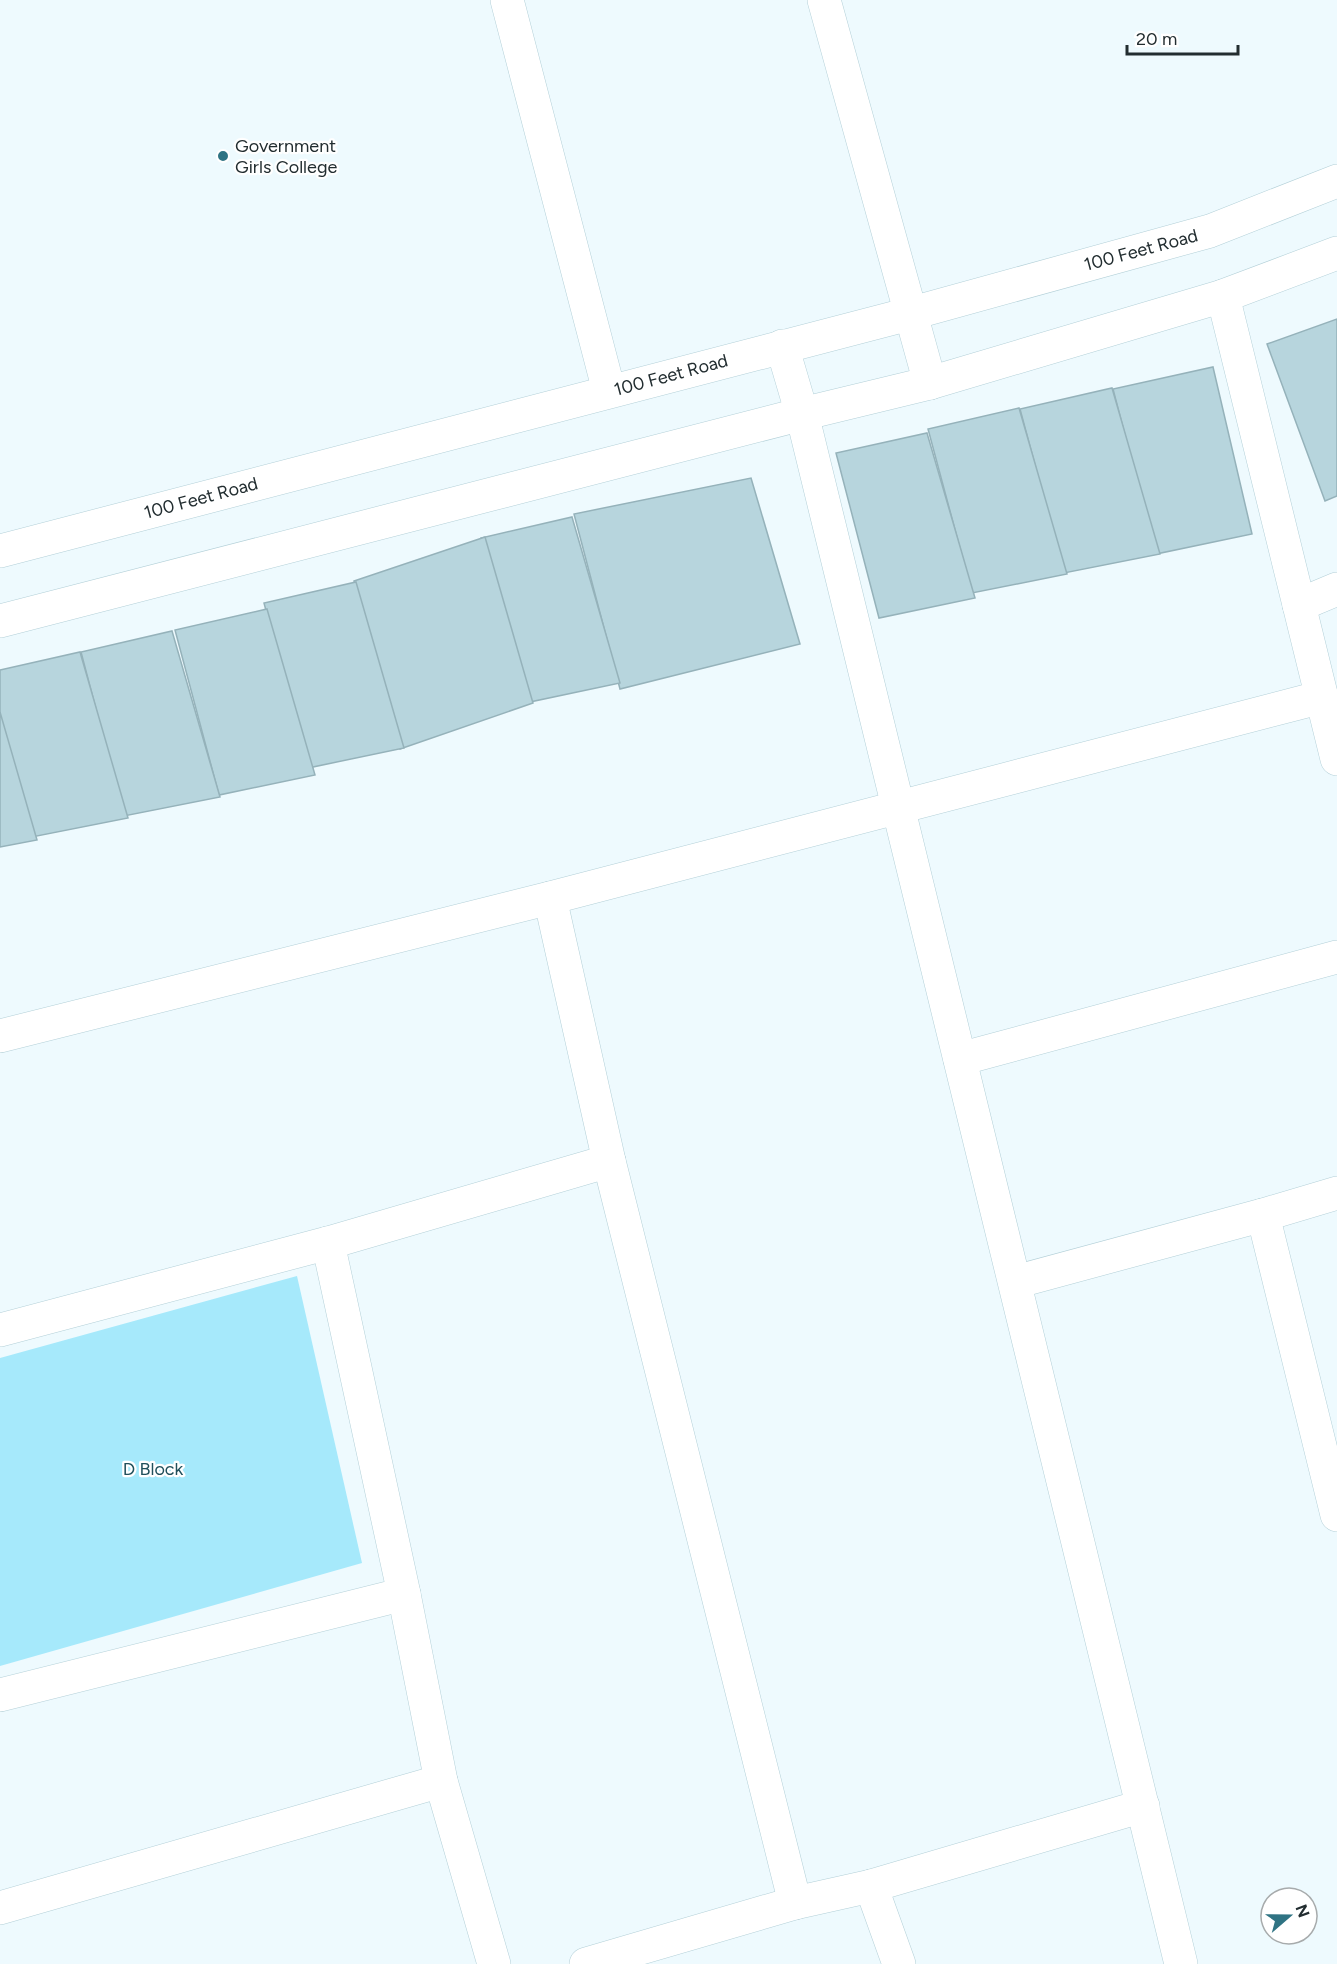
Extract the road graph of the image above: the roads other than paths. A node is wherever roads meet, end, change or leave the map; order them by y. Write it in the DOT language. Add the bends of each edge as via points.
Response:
graph roads {
  1 [pos="507,0"];
  2 [pos="824,0"];
  3 [pos="1337,181"];
  4 [pos="1337,253"];
  5 [pos="1223,296"];
  6 [pos="909,314"];
  7 [pos="782,346"];
  8 [pos="930,383"];
  9 [pos="609,391"];
  10 [pos="802,414"];
  11 [pos="0,550"];
  12 [pos="1337,589"];
  13 [pos="1299,605"];
  14 [pos="0,621"];
  15 [pos="1322,697"];
  16 [pos="1337,759"];
  17 [pos="898,808"];
  18 [pos="550,898"];
  19 [pos="1337,957"];
  20 [pos="0,1036"];
  21 [pos="960,1059"];
  22 [pos="609,1161"];
  23 [pos="1337,1193"];
  24 [pos="1263,1215"];
  25 [pos="328,1243"];
  26 [pos="1015,1282"];
  27 [pos="0,1330"];
  28 [pos="1337,1515"];
  29 [pos="404,1594"];
  30 [pos="0,1695"];
  31 [pos="441,1781"];
  32 [pos="1143,1806"];
  33 [pos="871,1886"];
  34 [pos="795,1903"];
  35 [pos="0,1908"];
  36 [pos="494,1964"];
  37 [pos="586,1964"];
  38 [pos="899,1964"];
  39 [pos="1181,1964"];
  1 -- 9 [label="street"];
  2 -- 6 [label="street"];
  3 -- 6 [label="street, 100 Feet Road" via="1210,231"];
  4 -- 5 [label="street"];
  5 -- 8 [label="street"];
  5 -- 13 [label="street"];
  6 -- 7 [label="street, 100 Feet Road"];
  6 -- 8 [label="street"];
  7 -- 9 [label="street, 100 Feet Road"];
  7 -- 10 [label="street"];
  8 -- 10 [label="street"];
  9 -- 11 [label="street, 100 Feet Road"];
  10 -- 14 [label="street"];
  10 -- 17 [label="street"];
  12 -- 13 [label="street"];
  13 -- 15 [label="street"];
  15 -- 16 [label="street"];
  15 -- 17 [label="street"];
  17 -- 18 [label="street"];
  17 -- 21 [label="street"];
  18 -- 20 [label="street"];
  18 -- 22 [label="street"];
  19 -- 21 [label="street"];
  21 -- 26 [label="street"];
  22 -- 25 [label="street"];
  22 -- 34 [label="street"];
  23 -- 24 [label="street"];
  24 -- 26 [label="street"];
  24 -- 28 [label="street"];
  25 -- 27 [label="street"];
  25 -- 29 [label="street"];
  26 -- 32 [label="street"];
  29 -- 30 [label="street"];
  29 -- 31 [label="street"];
  31 -- 35 [label="street"];
  31 -- 36 [label="street"];
  32 -- 33 [label="street"];
  32 -- 39 [label="street"];
  33 -- 34 [label="street"];
  33 -- 38 [label="street"];
  34 -- 37 [label="street"];
}
